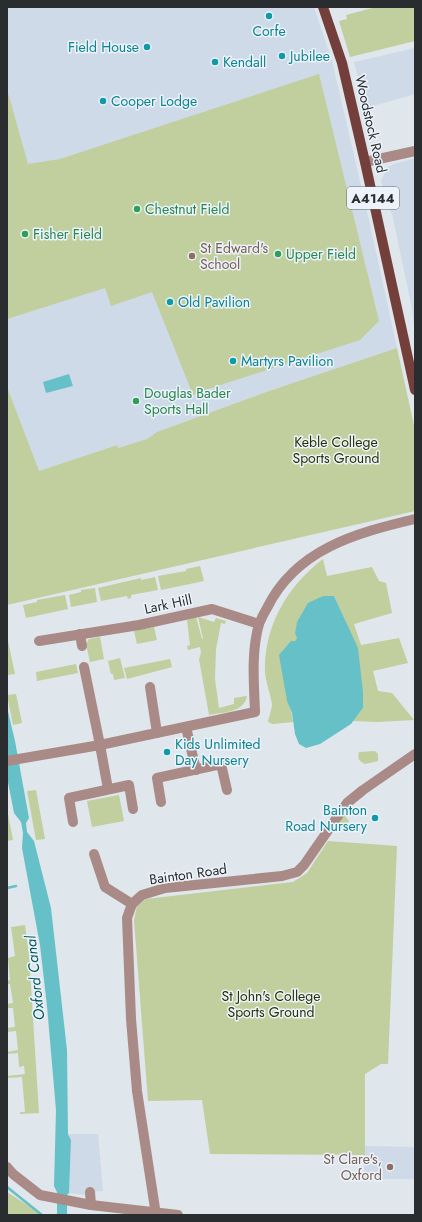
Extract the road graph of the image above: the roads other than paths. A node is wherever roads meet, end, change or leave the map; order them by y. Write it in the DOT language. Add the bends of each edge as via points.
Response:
graph roads {
  1 [pos="323,7"];
  2 [pos="415,151"];
  3 [pos="365,162"];
  4 [pos="415,390"];
  5 [pos="415,519"];
  6 [pos="259,624"];
  7 [pos="80,634"];
  8 [pos="39,642"];
  9 [pos="82,646"];
  10 [pos="84,667"];
  11 [pos="150,687"];
  12 [pos="186,727"];
  13 [pos="157,733"];
  14 [pos="100,745"];
  15 [pos="415,754"];
  16 [pos="7,761"];
  17 [pos="196,770"];
  18 [pos="108,789"];
  19 [pos="227,790"];
  20 [pos="161,802"];
  21 [pos="133,809"];
  22 [pos="73,822"];
  23 [pos="94,854"];
  24 [pos="132,904"];
  25 [pos="7,1167"];
  26 [pos="90,1192"];
  27 [pos="91,1205"];
  28 [pos="156,1213"];
  29 [pos="178,1215"];
  1 -- 3 [label="main road, Woodstock Road / A4144" via="342,63"];
  2 -- 3 [label="street"];
  3 -- 4 [label="main road, Woodstock Road / A4144"];
  5 -- 6 [label="street" via="355,535 324,549 297,568 275,593"];
  6 -- 7 [label="street, Lark Hill" via="212,609"];
  6 -- 12 [label="street" via="254,664 255,712"];
  7 -- 8 [label="street, Lark Hill"];
  7 -- 9 [label="street"];
  10 -- 14 [label="street"];
  11 -- 13 [label="street"];
  12 -- 13 [label="street"];
  12 -- 17 [label="street"];
  13 -- 14 [label="street"];
  14 -- 16 [label="street"];
  14 -- 18 [label="street"];
  15 -- 24 [label="street, Bainton Road" via="347,804 297,872 282,876 165,888 142,895"];
  17 -- 19 [label="street" via="221,764"];
  17 -- 20 [label="street" via="157,778"];
  18 -- 21 [label="street" via="129,785"];
  18 -- 22 [label="street" via="68,798"];
  23 -- 24 [label="street" via="105,887"];
  24 -- 28 [label="street" via="127,918 136,1084"];
  25 -- 27 [label="street" via="40,1195"];
  26 -- 27 [label="street"];
  27 -- 28 [label="street"];
  28 -- 29 [label="street"];
}
